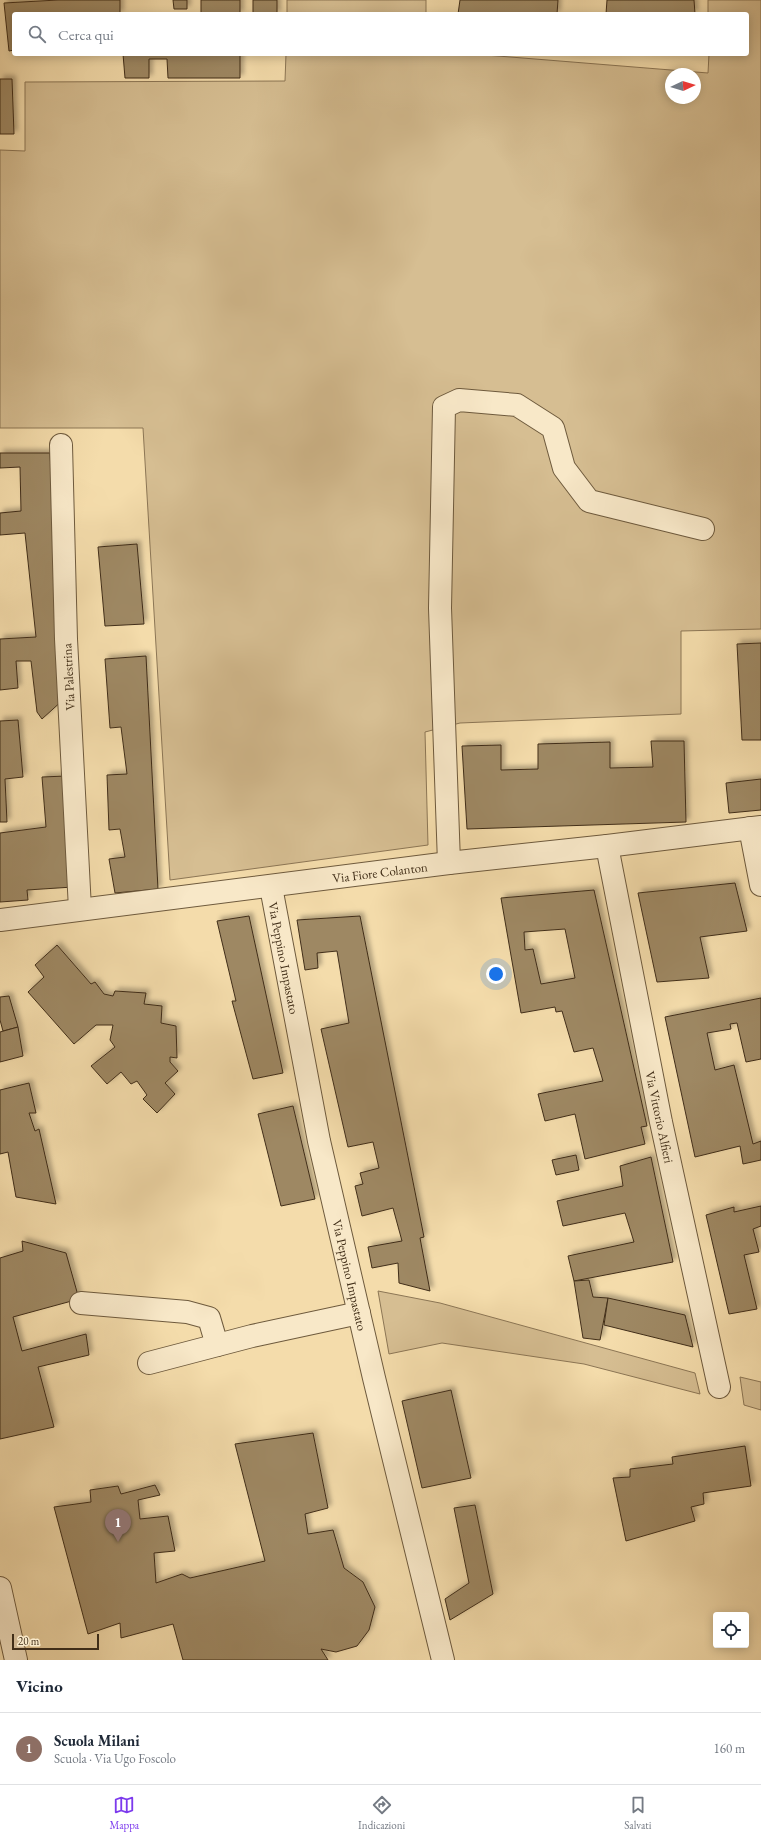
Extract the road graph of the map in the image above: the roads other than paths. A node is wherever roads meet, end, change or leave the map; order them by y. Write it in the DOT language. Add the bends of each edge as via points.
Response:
graph roads {
  1 [pos="61,445"];
  2 [pos="703,528"];
  3 [pos="755,828"];
  4 [pos="607,846"];
  5 [pos="449,863"];
  6 [pos="761,885"];
  7 [pos="271,886"];
  8 [pos="80,909"];
  9 [pos="0,920"];
  10 [pos="80,1303"];
  11 [pos="359,1313"];
  12 [pos="217,1345"];
  13 [pos="149,1363"];
  14 [pos="718,1387"];
  15 [pos="1,1602"];
  16 [pos="16,1660"];
  17 [pos="443,1660"];
  1 -- 8 [label="street, Via Palestrina" via="66,639"];
  2 -- 5 [label="street" via="589,501 564,468 553,428 517,405 459,400 444,407 440,608"];
  3 -- 4 [label="street, Via Fiore Colanton"];
  3 -- 6 [label="street"];
  4 -- 5 [label="street, Via Fiore Colanton"];
  4 -- 14 [label="street, Via Vittorio Alfieri" via="661,1122"];
  5 -- 7 [label="street, Via Fiore Colanton"];
  7 -- 8 [label="street, Via Fiore Colanton"];
  7 -- 11 [label="street, Via Peppino Impastato" via="319,1141"];
  8 -- 9 [label="street, Via Fiore Colanton"];
  10 -- 12 [label="street" via="187,1312 209,1318"];
  11 -- 12 [label="street"];
  11 -- 17 [label="street, Via Peppino Impastato"];
  12 -- 13 [label="street"];
  15 -- 16 [label="street"];
}
